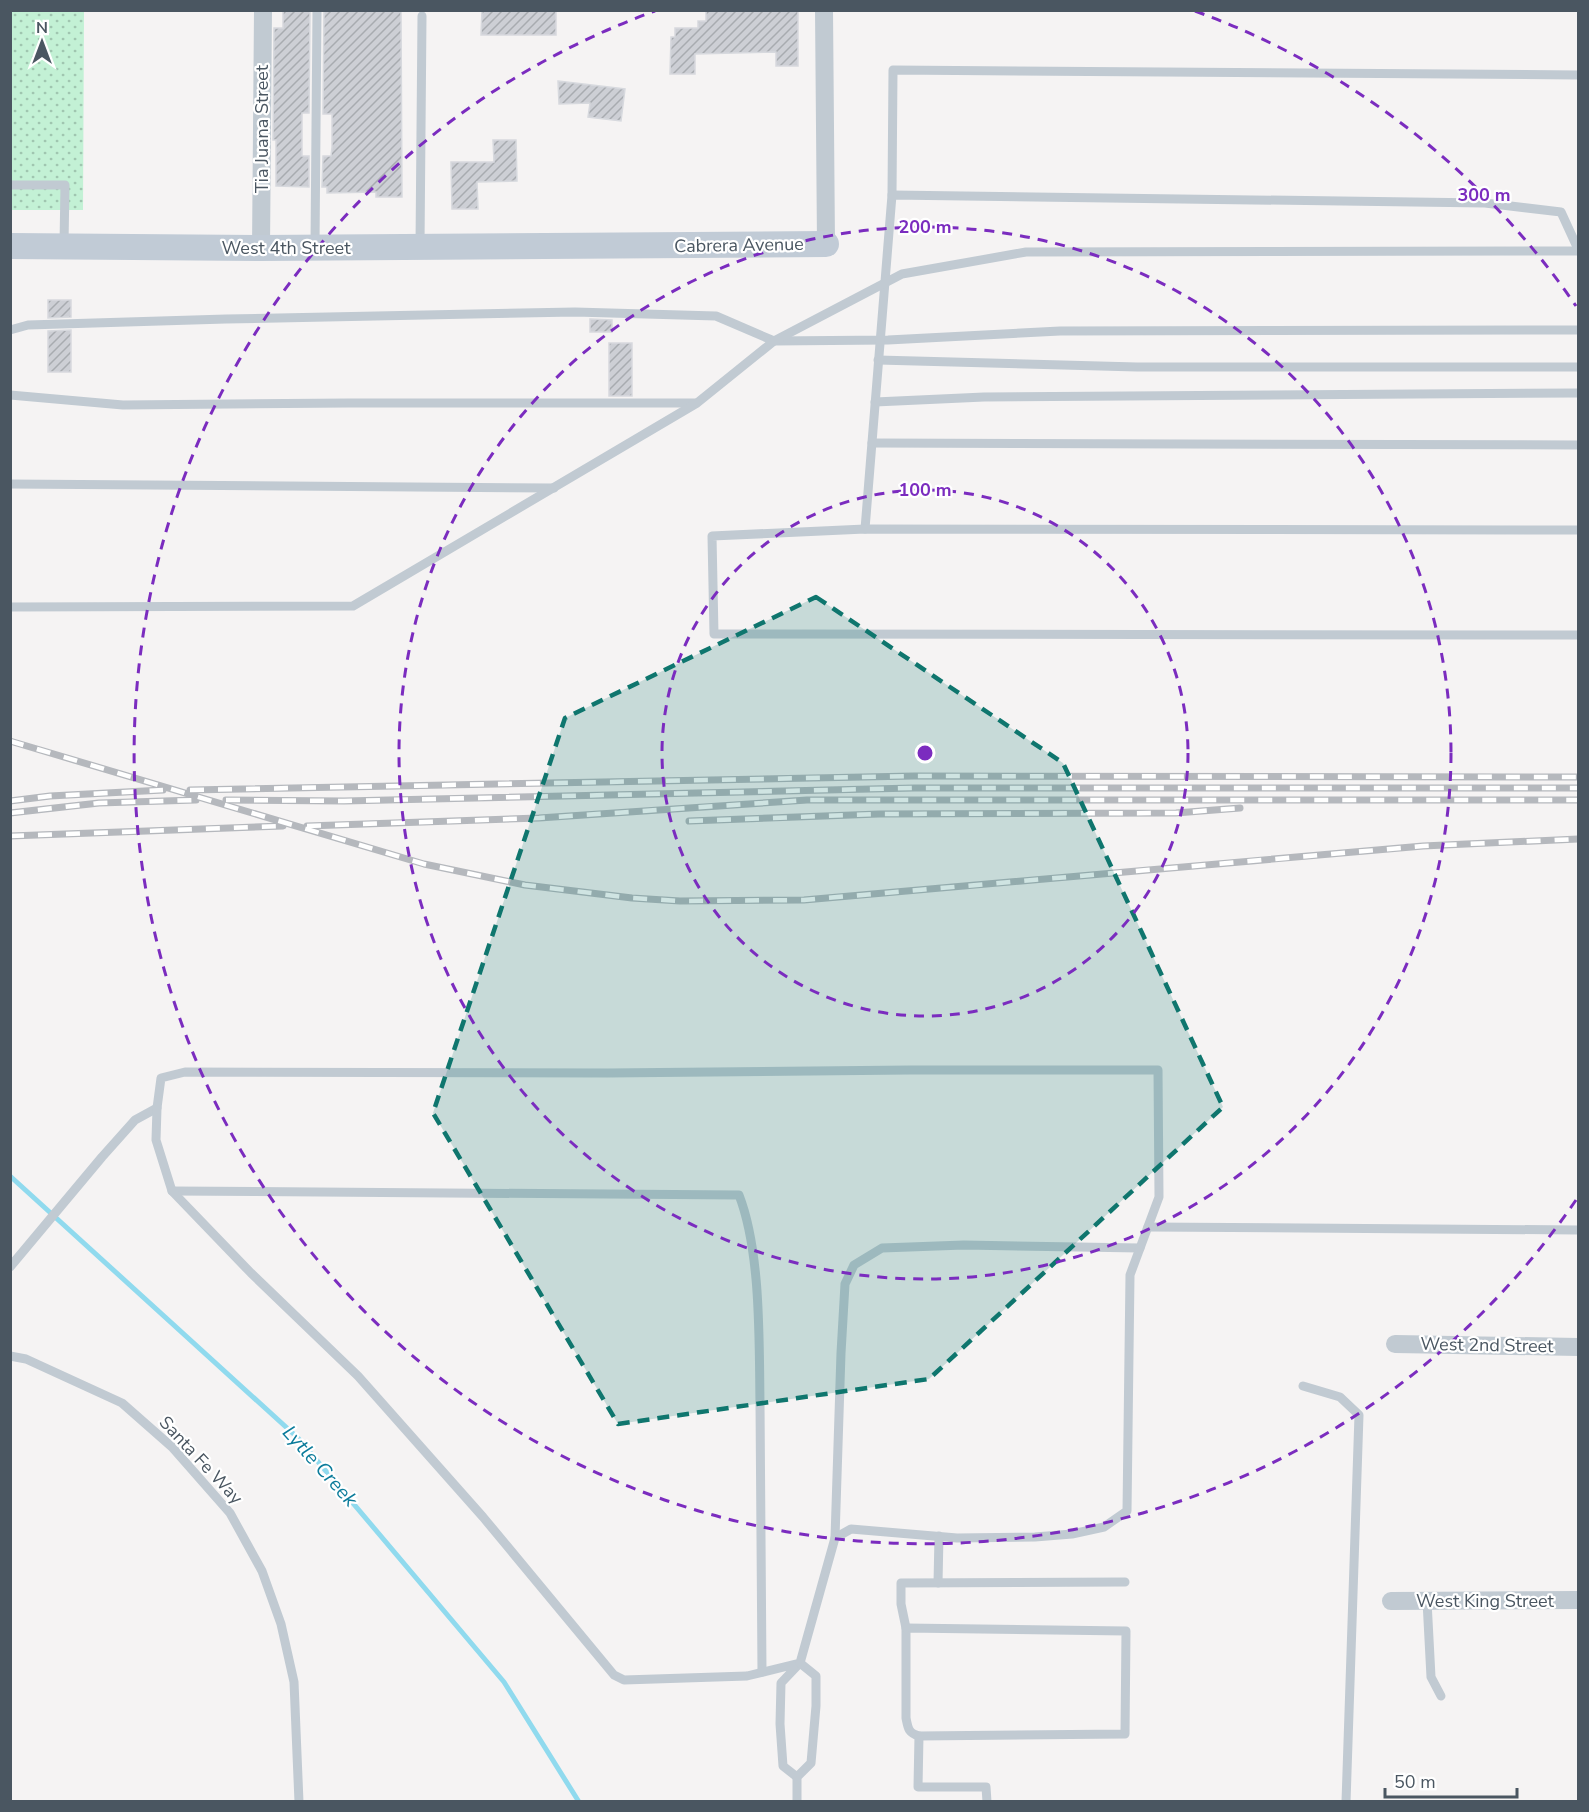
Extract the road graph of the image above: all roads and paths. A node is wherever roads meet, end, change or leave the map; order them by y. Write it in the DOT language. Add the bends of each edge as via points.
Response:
graph roads {
  1 [pos="263,10"];
  2 [pos="317,10"];
  3 [pos="824,10"];
  4 [pos="422,16"];
  5 [pos="1578,75"];
  6 [pos="10,185"];
  7 [pos="892,195"];
  8 [pos="826,244"];
  9 [pos="10,246"];
  10 [pos="64,247"];
  11 [pos="420,247"];
  12 [pos="562,247"];
  13 [pos="261,248"];
  14 [pos="315,248"];
  15 [pos="1578,250"];
  16 [pos="885,283"];
  17 [pos="10,330"];
  18 [pos="1578,330"];
  19 [pos="880,340"];
  20 [pos="774,341"];
  21 [pos="878,360"];
  22 [pos="1578,367"];
  23 [pos="1578,393"];
  24 [pos="10,395"];
  25 [pos="875,402"];
  26 [pos="697,403"];
  27 [pos="872,443"];
  28 [pos="1578,445"];
  29 [pos="10,484"];
  30 [pos="554,488"];
  31 [pos="865,529"];
  32 [pos="1578,530"];
  33 [pos="10,607"];
  34 [pos="1578,635"];
  35 [pos="157,1108"];
  36 [pos="172,1191"];
  37 [pos="1148,1227"];
  38 [pos="1578,1230"];
  39 [pos="1140,1248"];
  40 [pos="14,1263"];
  41 [pos="1395,1344"];
  42 [pos="1578,1347"];
  43 [pos="10,1356"];
  44 [pos="1304,1386"];
  45 [pos="939,1536"];
  46 [pos="835,1538"];
  47 [pos="1125,1582"];
  48 [pos="938,1583"];
  49 [pos="1578,1600"];
  50 [pos="1391,1601"];
  51 [pos="1427,1601"];
  52 [pos="906,1628"];
  53 [pos="800,1664"];
  54 [pos="762,1672"];
  55 [pos="1441,1696"];
  56 [pos="919,1736"];
  57 [pos="797,1777"];
  58 [pos="299,1802"];
  59 [pos="797,1802"];
  60 [pos="987,1802"];
  61 [pos="1346,1802"];
  1 -- 13 [label="street, Tia Juana Street"];
  2 -- 14 [label="lane"];
  3 -- 8 [label="street, Cabrera Avenue"];
  4 -- 11 [label="lane"];
  5 -- 7 [label="lane" via="892,70"];
  6 -- 10 [label="lane" via="65,185"];
  7 -- 15 [label="lane" via="1485,203 1561,212"];
  7 -- 16 [label="lane"];
  8 -- 12 [label="street, Cabrera Avenue"];
  9 -- 10 [label="street, West 4th Street"];
  10 -- 13 [label="street, West 4th Street"];
  11 -- 12 [label="street, West 4th Street"];
  11 -- 14 [label="street, West 4th Street"];
  13 -- 14 [label="street, West 4th Street"];
  15 -- 16 [label="lane" via="1026,252 902,274"];
  16 -- 19 [label="lane"];
  16 -- 20 [label="lane"];
  17 -- 20 [label="lane" via="28,325 575,312 716,316"];
  18 -- 19 [label="lane" via="1060,332"];
  19 -- 20 [label="lane"];
  19 -- 21 [label="lane"];
  20 -- 26 [label="lane"];
  21 -- 22 [label="lane" via="1137,367"];
  21 -- 25 [label="lane"];
  23 -- 25 [label="lane" via="984,397"];
  24 -- 26 [label="lane" via="123,405"];
  25 -- 27 [label="lane"];
  26 -- 30 [label="lane"];
  27 -- 28 [label="lane"];
  27 -- 31 [label="lane"];
  29 -- 30 [label="lane"];
  30 -- 33 [label="lane" via="353,606"];
  31 -- 32 [label="lane"];
  31 -- 34 [label="lane" via="712,536 714,634"];
  35 -- 36 [label="lane" via="156,1140"];
  35 -- 37 [label="lane" via="161,1078 185,1072 1158,1070 1159,1197"];
  35 -- 40 [label="lane" via="135,1120"];
  36 -- 54 [label="lane" via="358,1376 483,1517 614,1675 624,1680 747,1676"];
  36 -- 54 [label="lane" via="739,1195 747,1217 756,1287"];
  37 -- 38 [label="lane"];
  37 -- 39 [label="lane"];
  39 -- 45 [label="lane" via="1130,1275 1127,1511 1104,1527 1072,1534"];
  39 -- 46 [label="lane" via="882,1248 854,1265 845,1284"];
  41 -- 42 [label="street, West 2nd Street"];
  43 -- 58 [label="lane, Santa Fe Way" via="26,1359 122,1403 172,1447 230,1513 262,1571 284,1636 294,1682"];
  44 -- 61 [label="lane" via="1340,1396 1359,1415"];
  45 -- 46 [label="lane" via="851,1529"];
  45 -- 48 [label="lane"];
  46 -- 53 [label="lane"];
  47 -- 48 [label="lane"];
  48 -- 52 [label="lane" via="902,1583"];
  49 -- 51 [label="street, West King Street"];
  50 -- 51 [label="street, West King Street"];
  51 -- 55 [label="lane" via="1431,1677"];
  52 -- 56 [label="lane" via="906,1718 908,1730"];
  52 -- 56 [label="lane" via="1126,1631 1125,1734"];
  53 -- 54 [label="lane"];
  53 -- 57 [label="lane" via="816,1676 816,1706 811,1763"];
  53 -- 57 [label="lane" via="781,1683 780,1706 783,1766"];
  56 -- 60 [label="lane" via="918,1787 987,1787"];
  57 -- 59 [label="lane"];
}
